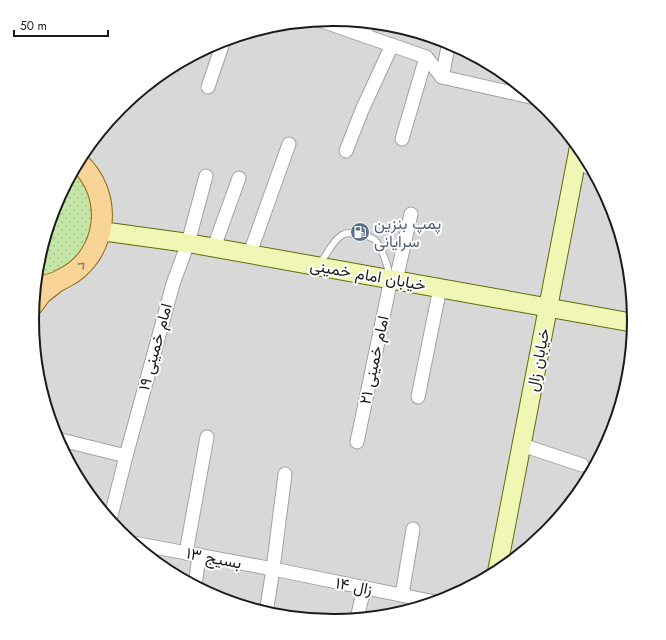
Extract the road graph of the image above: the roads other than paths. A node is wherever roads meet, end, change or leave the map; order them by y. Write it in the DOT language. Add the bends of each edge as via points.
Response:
graph roads {
  1 [pos="337,26"];
  2 [pos="366,28"];
  3 [pos="365,36"];
  4 [pos="392,45"];
  5 [pos="221,48"];
  6 [pos="448,49"];
  7 [pos="426,57"];
  8 [pos="442,77"];
  9 [pos="208,87"];
  10 [pos="522,95"];
  11 [pos="402,139"];
  12 [pos="288,144"];
  13 [pos="346,151"];
  14 [pos="577,156"];
  15 [pos="83,166"];
  16 [pos="206,176"];
  17 [pos="239,178"];
  18 [pos="411,214"];
  19 [pos="101,231"];
  20 [pos="188,243"];
  21 [pos="214,247"];
  22 [pos="250,254"];
  23 [pos="317,266"];
  24 [pos="393,279"];
  25 [pos="55,283"];
  26 [pos="42,285"];
  27 [pos="440,288"];
  28 [pos="41,294"];
  29 [pos="549,307"];
  30 [pos="627,322"];
  31 [pos="418,397"];
  32 [pos="207,437"];
  33 [pos="65,441"];
  34 [pos="357,442"];
  35 [pos="522,445"];
  36 [pos="126,456"];
  37 [pos="582,465"];
  38 [pos="285,474"];
  39 [pos="112,514"];
  40 [pos="413,529"];
  41 [pos="144,545"];
  42 [pos="186,553"];
  43 [pos="199,555"];
  44 [pos="499,562"];
  45 [pos="273,569"];
  46 [pos="196,580"];
  47 [pos="364,588"];
  48 [pos="402,595"];
  49 [pos="423,600"];
  50 [pos="267,606"];
  51 [pos="359,612"];
  1 -- 3 [label="street"];
  2 -- 3 [label="street"];
  3 -- 4 [label="street"];
  4 -- 7 [label="street"];
  4 -- 13 [label="street"];
  5 -- 9 [label="street"];
  6 -- 8 [label="street"];
  7 -- 8 [label="street"];
  7 -- 11 [label="street"];
  8 -- 10 [label="street"];
  12 -- 22 [label="street"];
  14 -- 29 [label="main road, خیابان زال"];
  15 -- 19 [label="main road" via="94,181 100,197 103,214"];
  16 -- 20 [label="street, امام خمینی ۱۹"];
  17 -- 21 [label="street"];
  18 -- 24 [label="street, امام خمینی ۲۱"];
  19 -- 20 [label="main road, خیابان امام خمینی"];
  25 -- 19 [label="main road, one-way" via="71,275 85,263 95,248"];
  20 -- 21 [label="main road, خیابان امام خمینی"];
  20 -- 36 [label="street, امام خمینی ۱۹" via="173,284"];
  21 -- 22 [label="main road, خیابان امام خمینی"];
  22 -- 23 [label="main road, خیابان امام خمینی"];
  23 -- 24 [label="main road, خیابان امام خمینی"];
  23 -- 24 [label="lane" via="334,241 349,233 375,240"];
  24 -- 27 [label="main road, خیابان امام خمینی"];
  24 -- 34 [label="street, امام خمینی ۲۱"];
  25 -- 26 [label="main road"];
  25 -- 28 [label="main road"];
  27 -- 29 [label="main road, خیابان امام خمینی"];
  27 -- 31 [label="street"];
  29 -- 30 [label="main road, خیابان امام خمینی"];
  29 -- 35 [label="main road, خیابان زال"];
  32 -- 42 [label="street"];
  33 -- 36 [label="street"];
  35 -- 37 [label="street"];
  35 -- 44 [label="main road, خیابان زال"];
  36 -- 39 [label="street, امام خمینی ۱۹"];
  38 -- 45 [label="street"];
  40 -- 48 [label="street"];
  41 -- 42 [label="street, بسیج ۱۳"];
  42 -- 43 [label="street, بسیج ۱۳"];
  43 -- 45 [label="street, بسیج ۱۳"];
  43 -- 46 [label="street"];
  45 -- 47 [label="street, زال ۱۴"];
  45 -- 50 [label="street"];
  47 -- 48 [label="street, زال ۱۴"];
  47 -- 51 [label="street"];
  48 -- 49 [label="street, زال ۱۴"];
}
